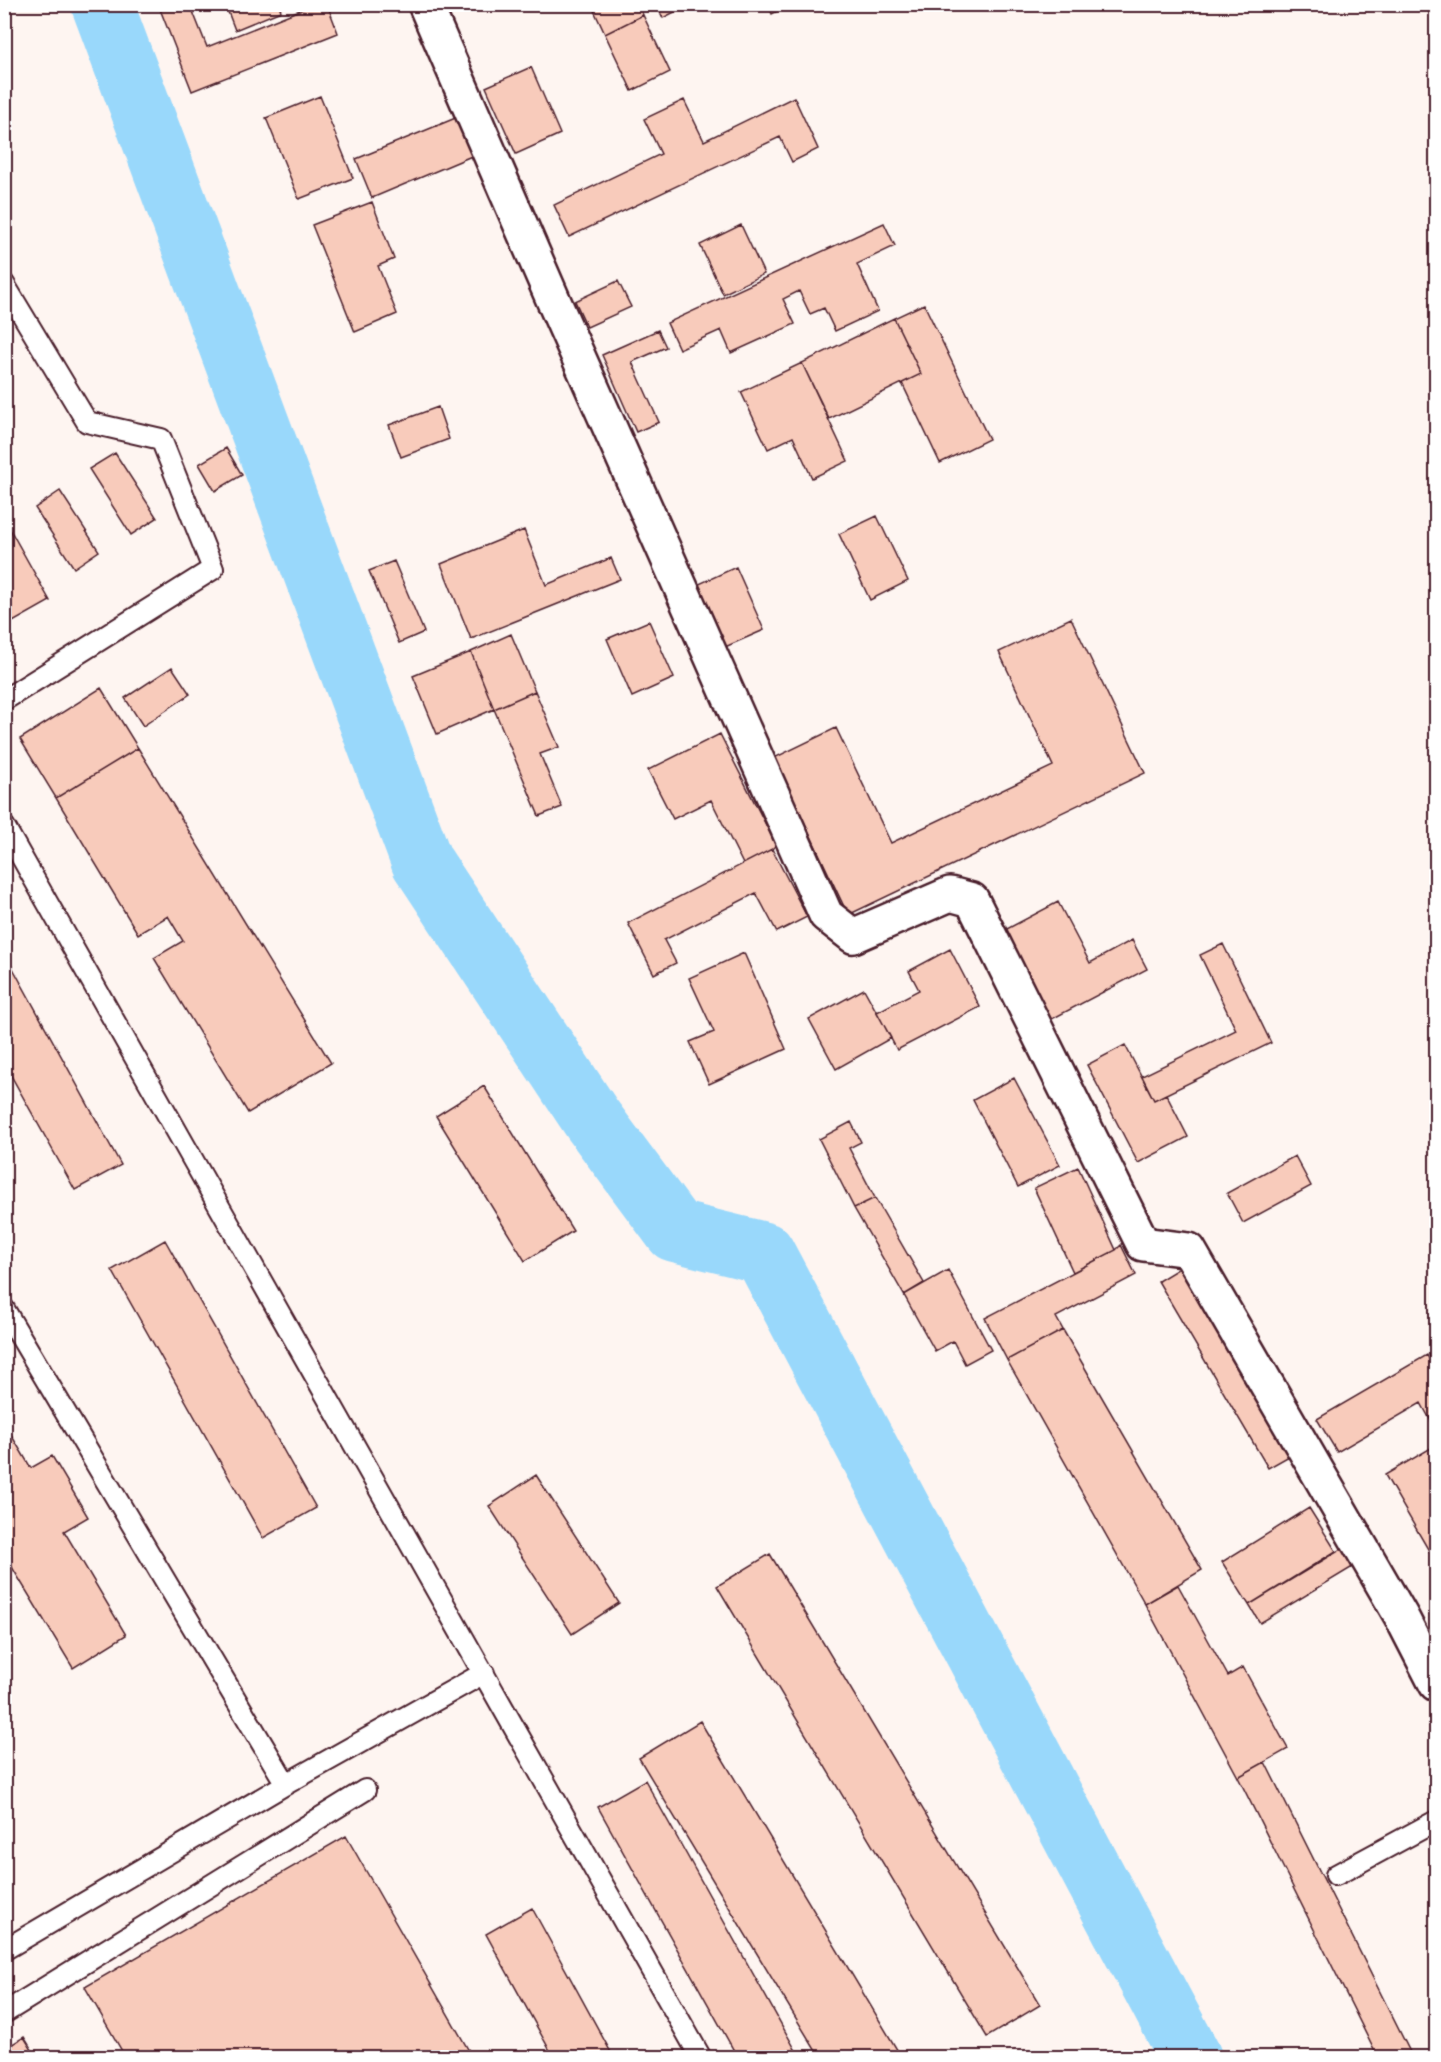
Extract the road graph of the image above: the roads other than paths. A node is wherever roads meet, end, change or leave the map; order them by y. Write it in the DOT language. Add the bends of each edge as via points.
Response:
graph roads {
  1 [pos="425,4"];
  2 [pos="4,284"];
  3 [pos="4,700"];
  4 [pos="4,826"];
  5 [pos="4,1309"];
  6 [pos="484,1672"];
  7 [pos="1437,1684"];
  8 [pos="286,1784"];
  9 [pos="365,1790"];
  10 [pos="1437,1821"];
  11 [pos="1336,1875"];
  12 [pos="4,1950"];
  13 [pos="4,2013"];
  14 [pos="701,2058"];
  1 -- 7 [label="street" via="826,915 853,936 950,894 972,900 1143,1244 1189,1250"];
  2 -- 3 [label="lane" via="87,422 161,439 213,569"];
  4 -- 6 [label="lane"];
  5 -- 8 [label="lane"];
  6 -- 8 [label="lane"];
  6 -- 14 [label="lane"];
  8 -- 12 [label="lane"];
  9 -- 13 [label="lane"];
  10 -- 11 [label="lane"];
}
